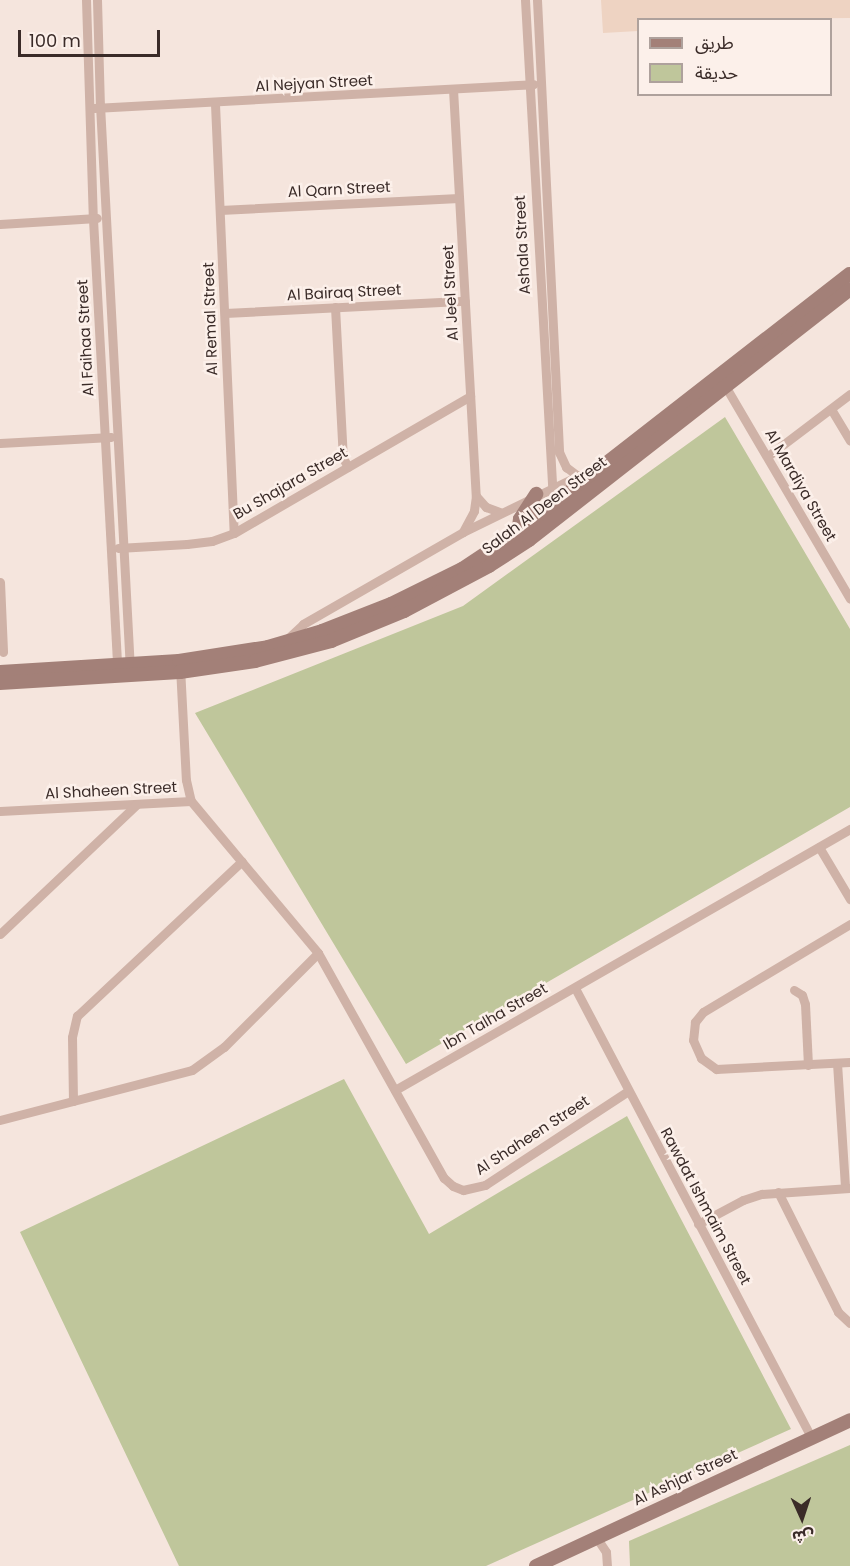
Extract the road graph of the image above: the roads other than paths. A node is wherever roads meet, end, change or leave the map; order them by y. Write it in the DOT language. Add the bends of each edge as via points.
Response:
graph roads {
  1 [pos="86,0"];
  2 [pos="97,0"];
  3 [pos="525,0"];
  4 [pos="537,0"];
  5 [pos="541,84"];
  6 [pos="528,85"];
  7 [pos="453,89"];
  8 [pos="215,104"];
  9 [pos="89,108"];
  10 [pos="100,108"];
  11 [pos="459,198"];
  12 [pos="220,210"];
  13 [pos="105,218"];
  14 [pos="93,219"];
  15 [pos="0,224"];
  16 [pos="850,274"];
  17 [pos="850,289"];
  18 [pos="465,301"];
  19 [pos="335,307"];
  20 [pos="225,313"];
  21 [pos="722,382"];
  22 [pos="850,394"];
  23 [pos="470,396"];
  24 [pos="831,409"];
  25 [pos="116,436"];
  26 [pos="106,437"];
  27 [pos="850,441"];
  28 [pos="0,443"];
  29 [pos="768,456"];
  30 [pos="348,467"];
  31 [pos="600,468"];
  32 [pos="579,476"];
  33 [pos="552,488"];
  34 [pos="536,494"];
  35 [pos="476,496"];
  36 [pos="500,512"];
  37 [pos="463,532"];
  38 [pos="234,533"];
  39 [pos="523,536"];
  40 [pos="110,548"];
  41 [pos="122,548"];
  42 [pos="0,582"];
  43 [pos="850,599"];
  44 [pos="286,648"];
  45 [pos="3,652"];
  46 [pos="180,666"];
  47 [pos="124,669"];
  48 [pos="0,672"];
  49 [pos="0,683"];
  50 [pos="191,801"];
  51 [pos="137,804"];
  52 [pos="0,811"];
  53 [pos="850,829"];
  54 [pos="819,847"];
  55 [pos="242,861"];
  56 [pos="850,899"];
  57 [pos="850,924"];
  58 [pos="5,925"];
  59 [pos="0,934"];
  60 [pos="318,953"];
  61 [pos="575,988"];
  62 [pos="794,990"];
  63 [pos="850,1062"];
  64 [pos="837,1063"];
  65 [pos="808,1065"];
  66 [pos="395,1090"];
  67 [pos="628,1091"];
  68 [pos="74,1101"];
  69 [pos="0,1120"];
  70 [pos="848,1188"];
  71 [pos="778,1192"];
  72 [pos="698,1224"];
  73 [pos="850,1323"];
  74 [pos="850,1420"];
  75 [pos="811,1437"];
  76 [pos="596,1537"];
  77 [pos="536,1566"];
  78 [pos="607,1566"];
  1 -- 9 [label="street, Al Faihaa Street"];
  2 -- 10 [label="street, Al Faihaa Street"];
  3 -- 6 [label="street, Ashala Street"];
  4 -- 5 [label="street, Ashala Street"];
  5 -- 6 [label="street, Al Nejyan Street"];
  5 -- 32 [label="street, Ashala Street" via="559,452 566,467"];
  6 -- 7 [label="street, Al Nejyan Street"];
  6 -- 33 [label="street, Ashala Street"];
  7 -- 8 [label="street, Al Nejyan Street"];
  7 -- 11 [label="street, Al Jeel Street"];
  8 -- 10 [label="street, Al Nejyan Street"];
  8 -- 12 [label="street, Al Remal Street"];
  9 -- 10 [label="street, Al Nejyan Street"];
  9 -- 14 [label="street, Al Faihaa Street"];
  10 -- 13 [label="street, Al Faihaa Street"];
  11 -- 12 [label="street, Al Qarn Street"];
  11 -- 18 [label="street, Al Jeel Street"];
  12 -- 20 [label="street, Al Remal Street"];
  13 -- 14 [label="street"];
  13 -- 25 [label="street, Al Faihaa Street"];
  14 -- 15 [label="street"];
  14 -- 26 [label="street, Al Faihaa Street"];
  16 -- 21 [label="street, Salah Al Deen Street"];
  17 -- 21 [label="street, Salah Al Deen Street"];
  18 -- 19 [label="street, Al Bairaq Street"];
  18 -- 23 [label="street, Al Jeel Street"];
  19 -- 20 [label="street, Al Bairaq Street"];
  19 -- 30 [label="street" via="343,458"];
  20 -- 38 [label="street, Al Remal Street"];
  21 -- 29 [label="street, Al Mardiya Street"];
  21 -- 31 [label="street, Salah Al Deen Street"];
  21 -- 39 [label="street, Salah Al Deen Street"];
  22 -- 24 [label="street"];
  23 -- 30 [label="street, Bu Shajara Street"];
  23 -- 35 [label="street, Al Jeel Street"];
  24 -- 27 [label="street"];
  24 -- 29 [label="street"];
  25 -- 26 [label="street"];
  25 -- 41 [label="street, Al Faihaa Street"];
  26 -- 28 [label="street"];
  26 -- 40 [label="street, Al Faihaa Street"];
  29 -- 43 [label="street, Al Mardiya Street"];
  30 -- 38 [label="street, Bu Shajara Street"];
  31 -- 32 [label="street, Salah Al Deen Street"];
  31 -- 39 [label="street, Salah Al Deen Street"];
  32 -- 33 [label="street, Salah Al Deen Street"];
  33 -- 34 [label="street, Salah Al Deen Street"];
  34 -- 36 [label="street, Salah Al Deen Street"];
  34 -- 39 [label="street" via="520,519"];
  35 -- 36 [label="street" via="486,507"];
  35 -- 37 [label="street, Al Jeel Street" via="474,511"];
  36 -- 37 [label="street, Salah Al Deen Street"];
  37 -- 44 [label="street, Salah Al Deen Street" via="303,624"];
  38 -- 41 [label="street, Bu Shajara Street" via="212,541"];
  39 -- 44 [label="street, Salah Al Deen Street" via="391,604"];
  40 -- 41 [label="street, Bu Shajara Street"];
  40 -- 47 [label="street, Al Faihaa Street"];
  41 -- 47 [label="street, Al Faihaa Street"];
  42 -- 45 [label="street"];
  44 -- 46 [label="street, Salah Al Deen Street"];
  46 -- 47 [label="street, Salah Al Deen Street"];
  46 -- 50 [label="street, Al Shaheen Street" via="186,780"];
  47 -- 48 [label="street, Salah Al Deen Street"];
  47 -- 49 [label="street, Salah Al Deen Street"];
  50 -- 51 [label="street, Al Shaheen Street"];
  50 -- 55 [label="street"];
  51 -- 52 [label="street, Al Shaheen Street"];
  51 -- 58 [label="street"];
  53 -- 54 [label="street, Ibn Talha Street"];
  54 -- 56 [label="street"];
  54 -- 61 [label="street, Ibn Talha Street"];
  55 -- 60 [label="street"];
  55 -- 68 [label="street" via="77,1016 72,1036"];
  57 -- 65 [label="street" via="703,1012 695,1022 693,1040 700,1058 716,1069"];
  58 -- 59 [label="street"];
  60 -- 66 [label="street"];
  60 -- 68 [label="street" via="224,1047 192,1070"];
  61 -- 66 [label="street, Ibn Talha Street"];
  61 -- 67 [label="street, Rawdat Ishmaim Street"];
  62 -- 65 [label="street" via="802,995 805,1004"];
  63 -- 64 [label="street"];
  64 -- 65 [label="street"];
  64 -- 70 [label="street"];
  66 -- 67 [label="street, Al Shaheen Street" via="444,1178 463,1190 484,1185"];
  67 -- 72 [label="street, Rawdat Ishmaim Street"];
  68 -- 69 [label="street"];
  70 -- 71 [label="street"];
  71 -- 72 [label="street" via="743,1200"];
  71 -- 73 [label="street" via="838,1312"];
  72 -- 75 [label="street, Rawdat Ishmaim Street"];
  74 -- 75 [label="street, Al Ashjar Street"];
  75 -- 76 [label="street, Al Ashjar Street"];
  76 -- 77 [label="street, Al Ashjar Street"];
  76 -- 78 [label="street" via="606,1552"];
}
